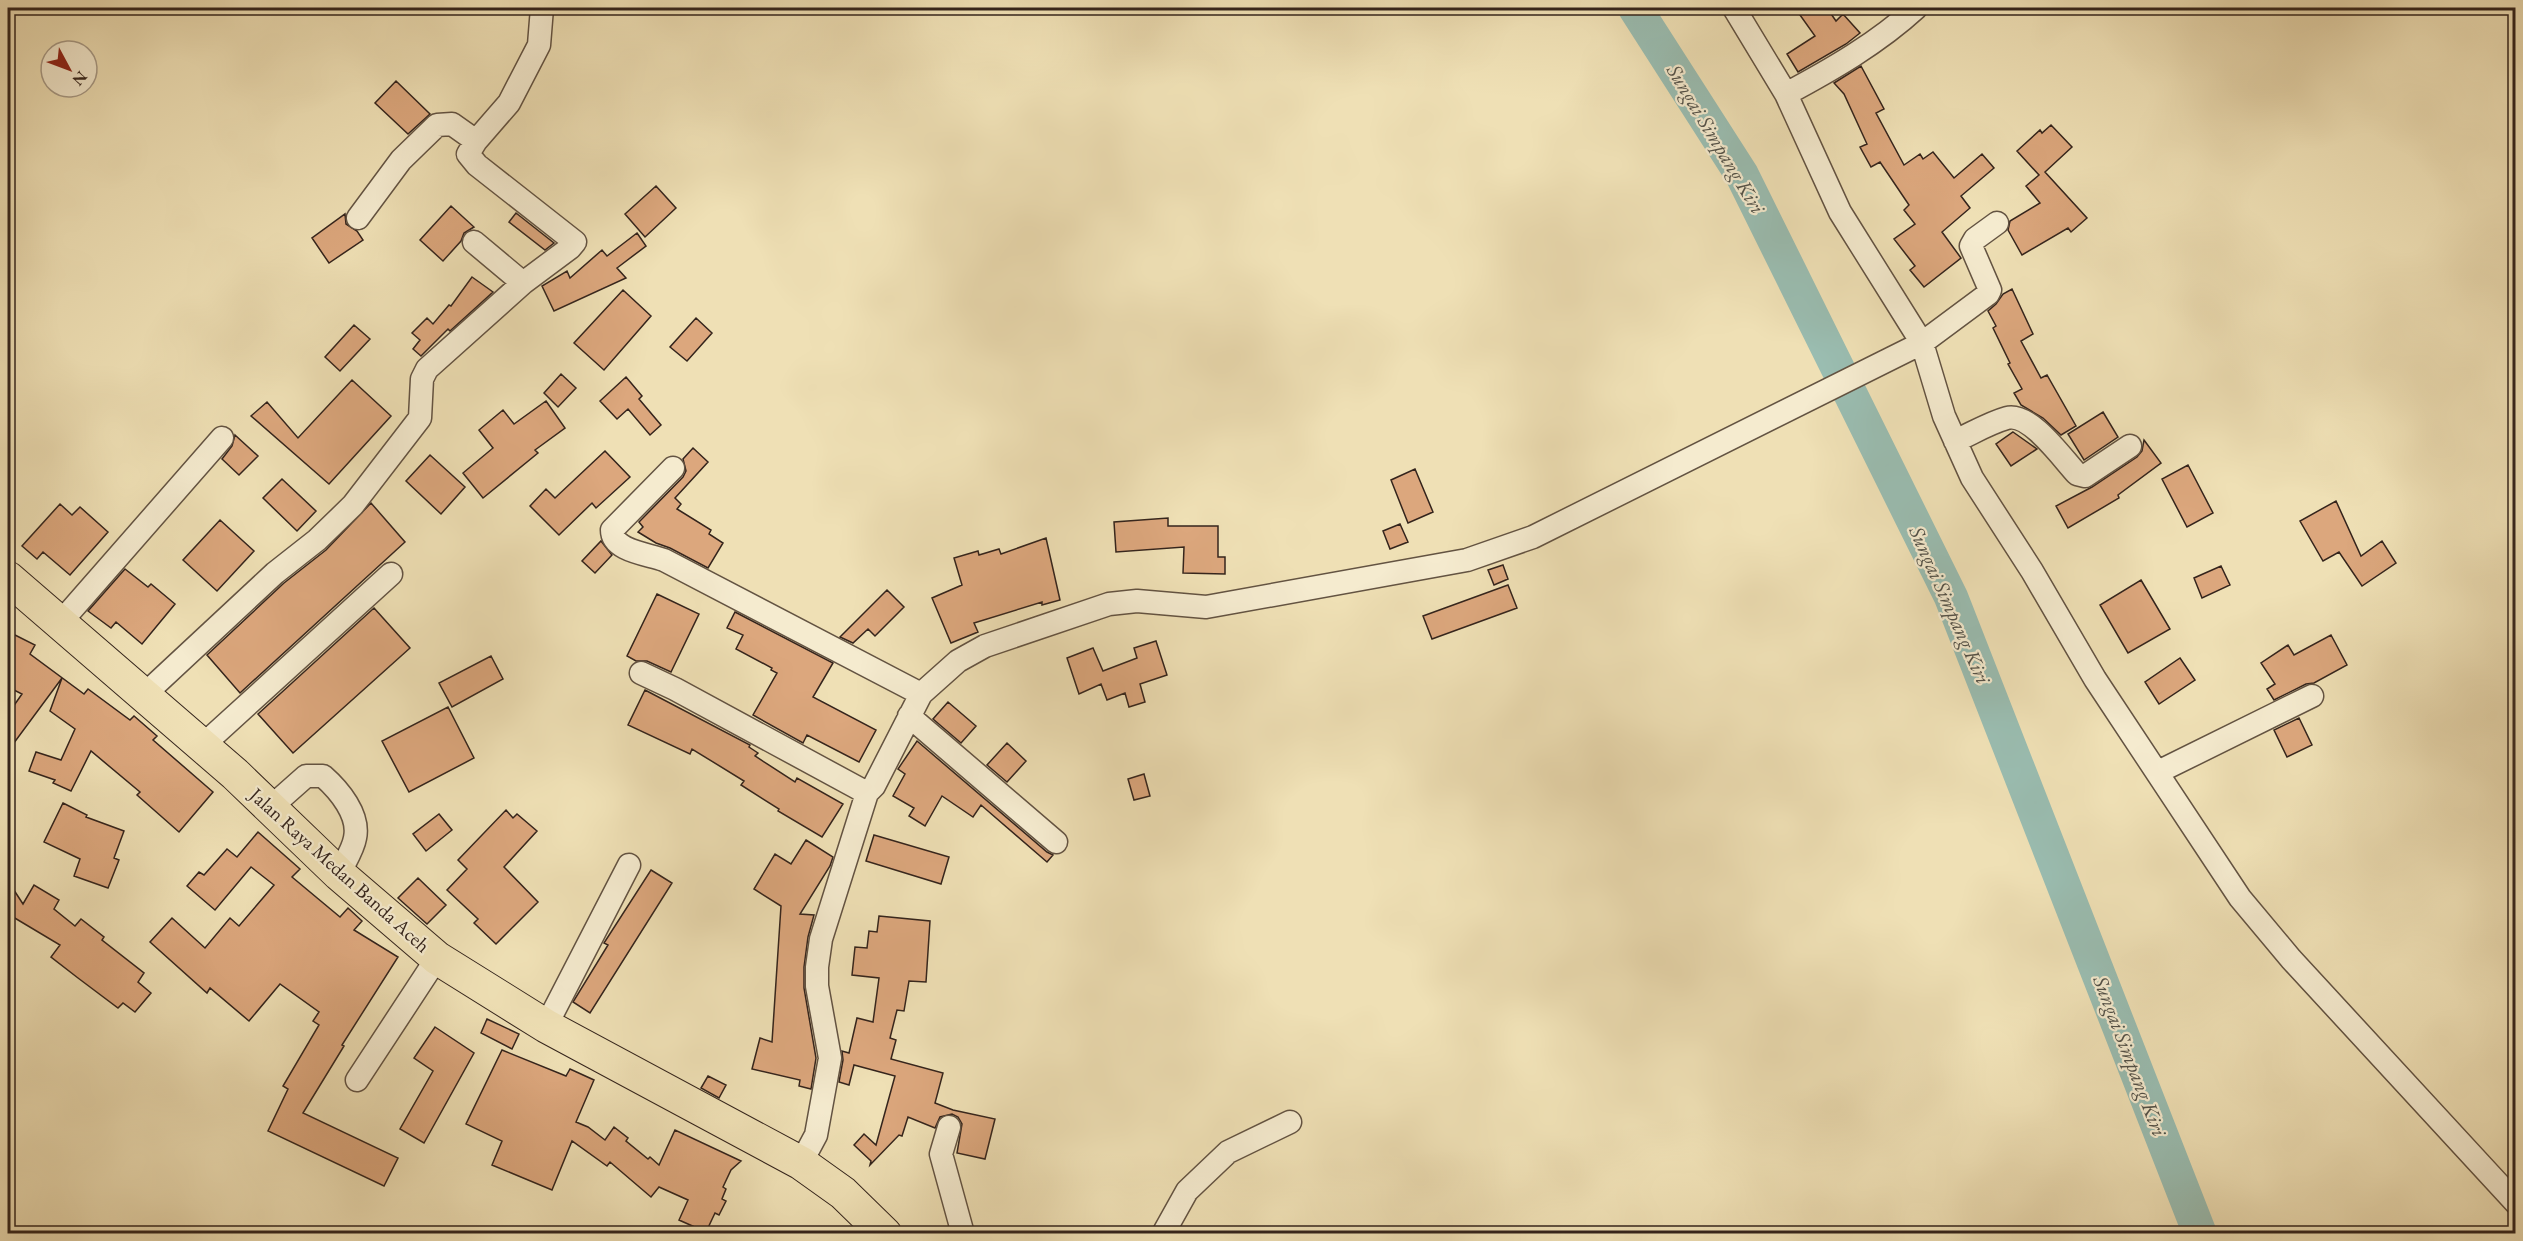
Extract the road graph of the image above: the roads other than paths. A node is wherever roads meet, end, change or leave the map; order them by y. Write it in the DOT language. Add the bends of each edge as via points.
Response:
graph roads {
  1 [pos="542,8"];
  2 [pos="1734,8"];
  3 [pos="1916,8"];
  4 [pos="1786,94"];
  5 [pos="476,141"];
  6 [pos="358,218"];
  7 [pos="1997,223"];
  8 [pos="474,242"];
  9 [pos="523,283"];
  10 [pos="1913,348"];
  11 [pos="222,438"];
  12 [pos="1955,441"];
  13 [pos="2130,446"];
  14 [pos="673,468"];
  15 [pos="392,574"];
  16 [pos="8,578"];
  17 [pos="60,623"];
  18 [pos="641,673"];
  19 [pos="921,694"];
  20 [pos="144,695"];
  21 [pos="2312,696"];
  22 [pos="909,716"];
  23 [pos="202,746"];
  24 [pos="2158,772"];
  25 [pos="867,793"];
  26 [pos="271,807"];
  27 [pos="1056,842"];
  28 [pos="629,865"];
  29 [pos="339,874"];
  30 [pos="437,958"];
  31 [pos="546,1026"];
  32 [pos="357,1080"];
  33 [pos="1290,1122"];
  34 [pos="949,1127"];
  35 [pos="801,1164"];
  36 [pos="2516,1203"];
  37 [pos="885,1233"];
  38 [pos="963,1233"];
  39 [pos="1163,1233"];
  1 -- 5 [label="street" via="539,45 509,103"];
  2 -- 4 [label="street"];
  3 -- 4 [label="street" via="1826,73"];
  4 -- 10 [label="street" via="1840,212"];
  5 -- 6 [label="street" via="452,124 437,125 401,160"];
  5 -- 9 [label="street" via="468,152 469,158 575,242"];
  7 -- 10 [label="street" via="1971,246 1989,283 1988,294"];
  8 -- 9 [label="street"];
  9 -- 20 [label="street" via="427,369 422,380 420,418 353,505"];
  10 -- 12 [label="street"];
  10 -- 19 [label="street" via="1533,537 1467,560 1206,607 1137,601 1109,604 985,646 958,660"];
  11 -- 17 [label="street"];
  12 -- 13 [label="street" via="2017,417 2036,428 2077,474 2085,476"];
  12 -- 24 [label="street" via="1972,478 2095,679"];
  14 -- 19 [label="street" via="612,530 619,545 664,560"];
  15 -- 23 [label="street"];
  16 -- 17 [label="highway, Jalan Raya Medan Banda Aceh"];
  17 -- 20 [label="highway, Jalan Raya Medan Banda Aceh"];
  18 -- 25 [label="street"];
  19 -- 22 [label="street"];
  20 -- 23 [label="highway, Jalan Raya Medan Banda Aceh"];
  21 -- 24 [label="street"];
  22 -- 25 [label="street"];
  22 -- 27 [label="street"];
  23 -- 26 [label="highway, Jalan Raya Medan Banda Aceh"];
  24 -- 36 [label="street" via="2225,877 2283,950"];
  25 -- 35 [label="street" via="820,948 817,986 830,1059 816,1135"];
  26 -- 29 [label="highway, Jalan Raya Medan Banda Aceh"];
  26 -- 29 [label="street" via="306,776 323,776 333,785 350,809 356,827 355,841"];
  28 -- 31 [label="street"];
  29 -- 30 [label="highway, Jalan Raya Medan Banda Aceh"];
  30 -- 31 [label="highway, Jalan Raya Medan Banda Aceh"];
  30 -- 32 [label="street"];
  31 -- 35 [label="highway, Jalan Raya Medan Banda Aceh"];
  33 -- 39 [label="street" via="1228,1152 1187,1191"];
  34 -- 38 [label="street" via="941,1154"];
  35 -- 37 [label="highway, Jalan Raya Medan Banda Aceh" via="843,1193"];
}
